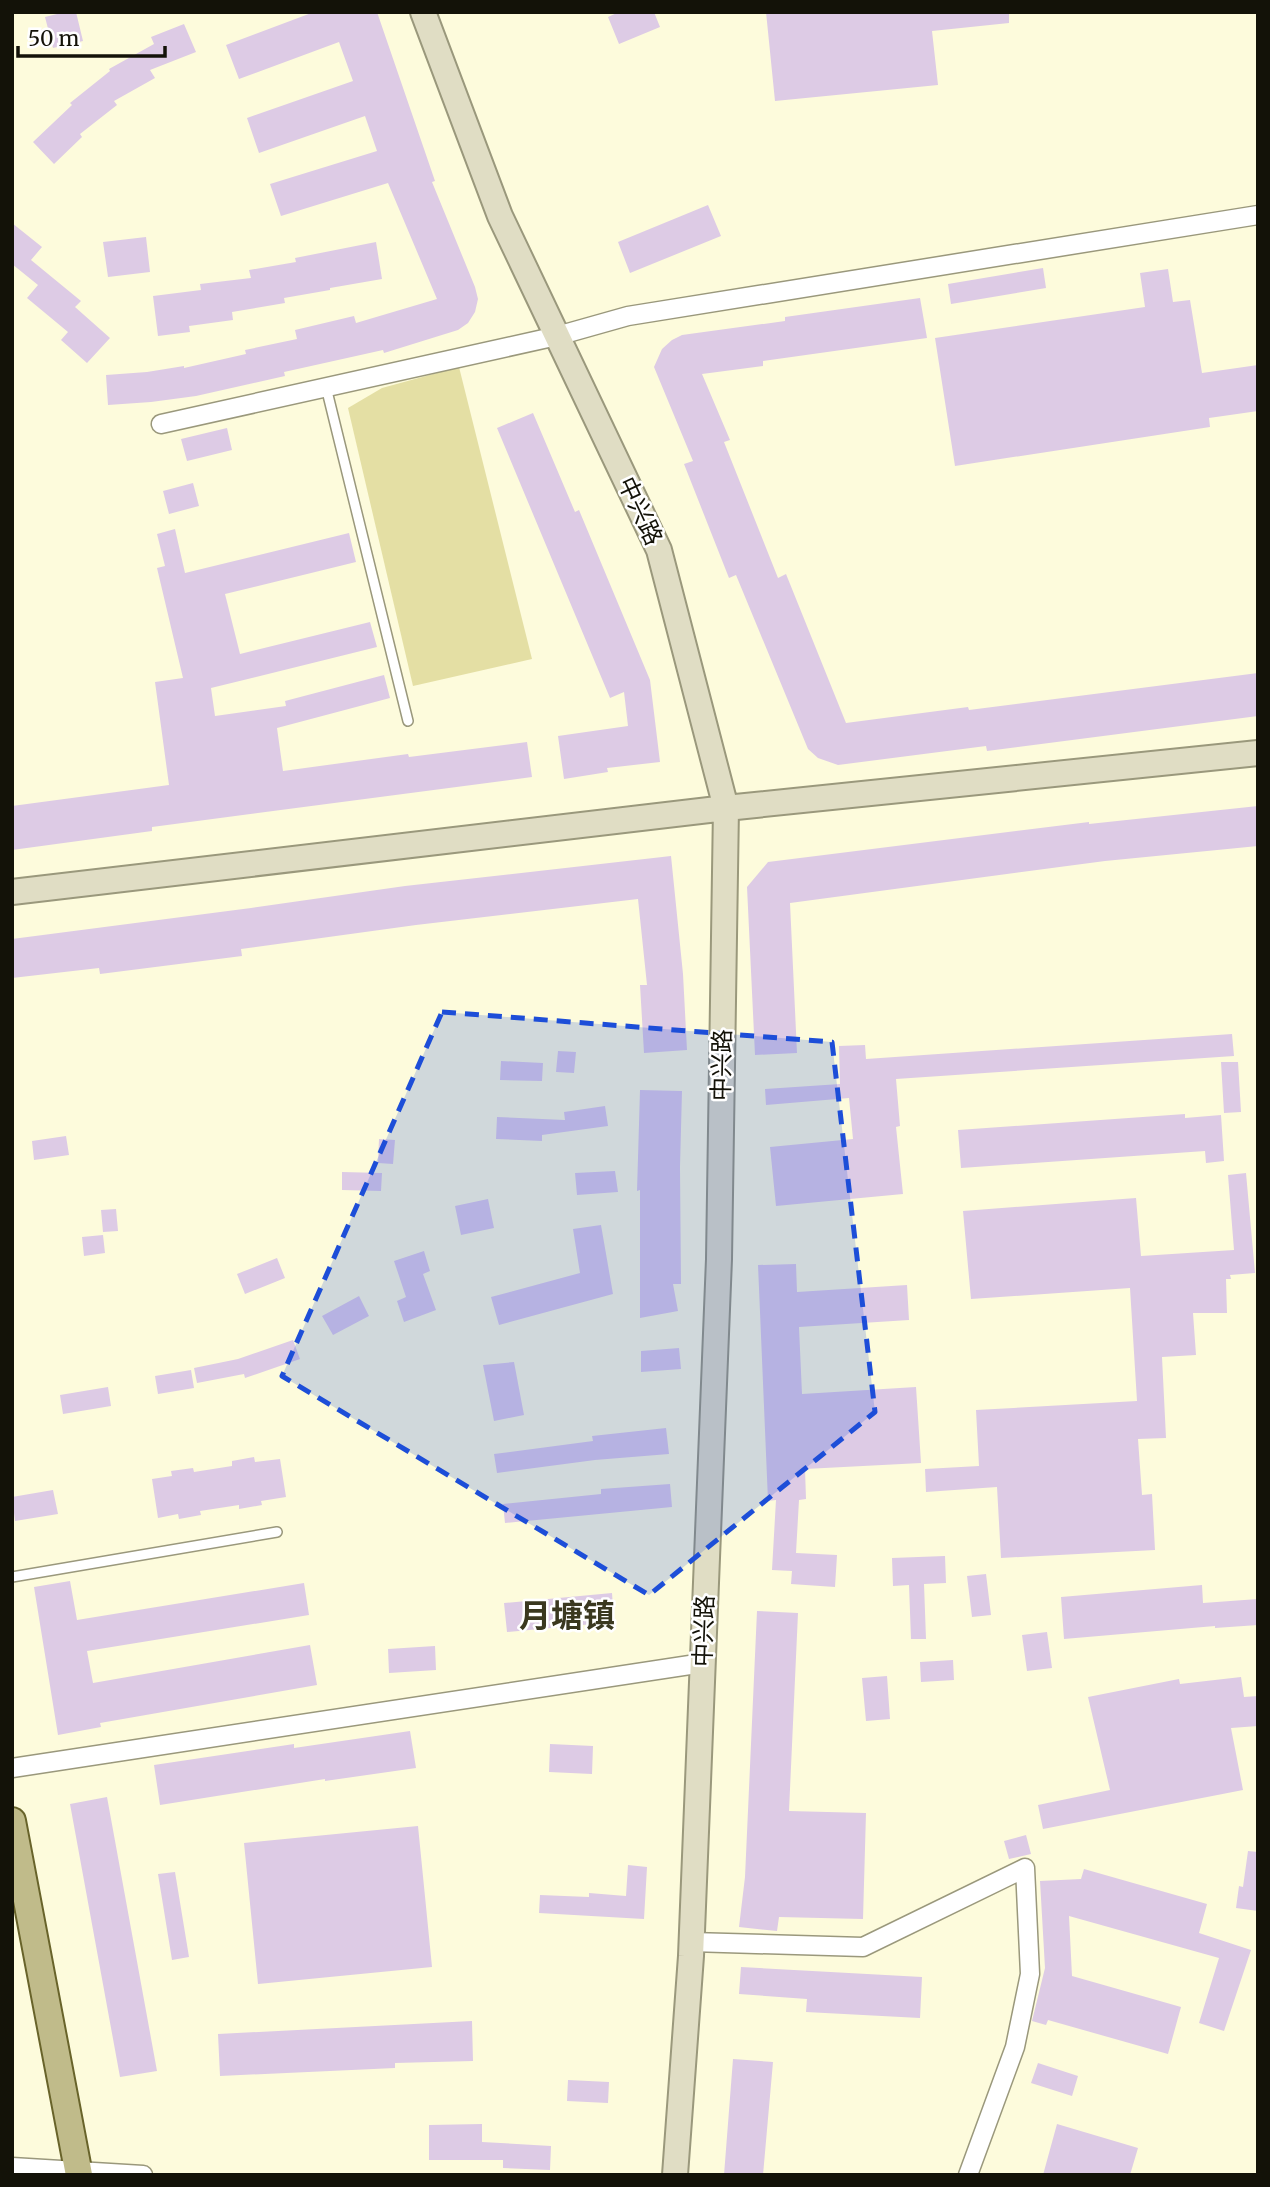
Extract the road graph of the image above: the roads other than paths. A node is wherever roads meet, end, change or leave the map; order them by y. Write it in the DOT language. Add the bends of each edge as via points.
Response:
graph roads {
  1 [pos="423,12"];
  2 [pos="1258,215"];
  3 [pos="557,336"];
  4 [pos="326,387"];
  5 [pos="160,424"];
  6 [pos="408,721"];
  7 [pos="1258,753"];
  8 [pos="726,808"];
  9 [pos="12,892"];
  10 [pos="277,1532"];
  11 [pos="12,1577"];
  12 [pos="703,1663"];
  13 [pos="12,1768"];
  14 [pos="12,1821"];
  15 [pos="691,1942"];
  16 [pos="12,2167"];
  17 [pos="79,2173"];
  18 [pos="143,2175"];
  19 [pos="675,2175"];
  20 [pos="968,2175"];
  1 -- 3 [label="main road, 中兴路" via="500,216"];
  2 -- 3 [label="street" via="628,316"];
  3 -- 4 [label="street"];
  3 -- 8 [label="main road, 中兴路" via="659,550"];
  4 -- 5 [label="street"];
  4 -- 6 [label="lane"];
  7 -- 8 [label="main road"];
  8 -- 9 [label="main road"];
  8 -- 12 [label="main road, 中兴路" via="719,1259"];
  10 -- 11 [label="lane"];
  12 -- 13 [label="street"];
  12 -- 15 [label="main road, 中兴路"];
  14 -- 17 [label="main road"];
  15 -- 19 [label="main road, 中兴路"];
  15 -- 20 [label="street" via="863,1947 1025,1868 1030,1974 1014,2047"];
  16 -- 17 [label="street"];
  17 -- 18 [label="street"];
}
